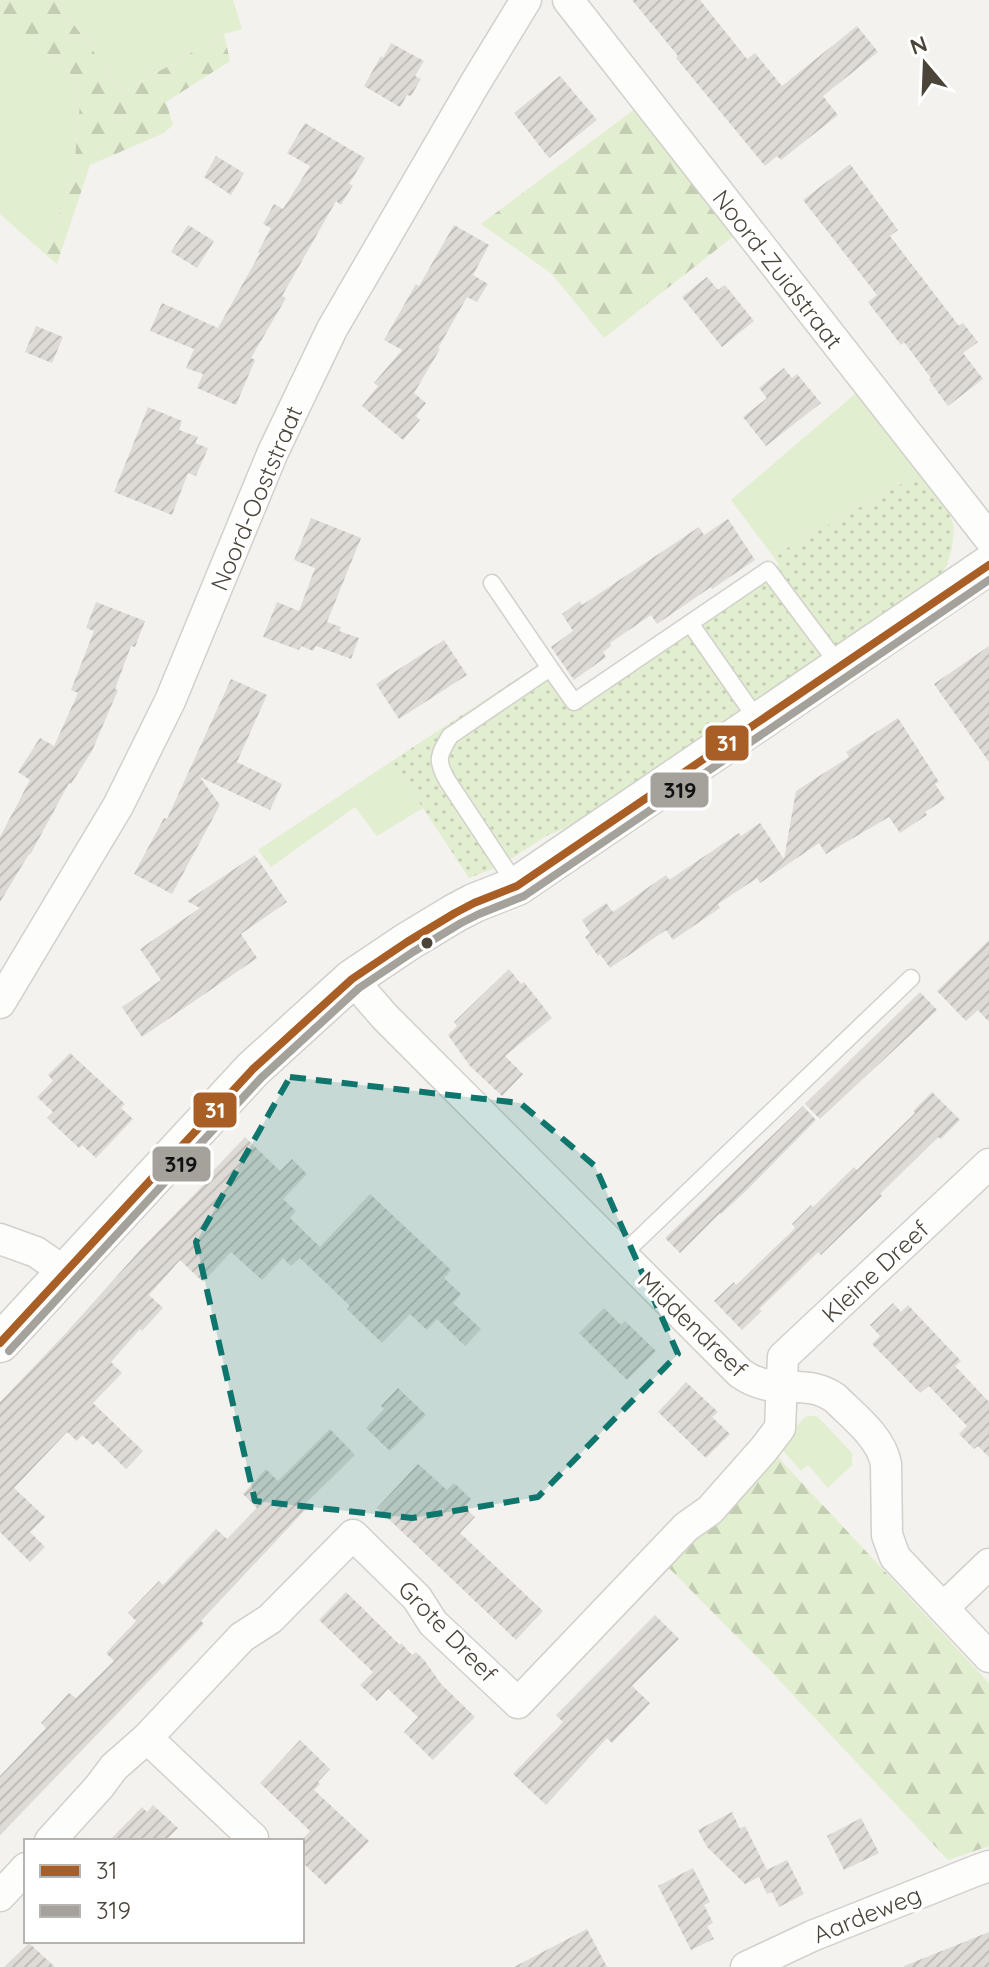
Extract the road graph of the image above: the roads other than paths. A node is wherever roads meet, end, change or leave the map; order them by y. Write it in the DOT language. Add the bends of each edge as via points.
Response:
graph roads {
  1 [pos="526,0"];
  2 [pos="568,0"];
  3 [pos="989,538"];
  4 [pos="989,565"];
  5 [pos="492,583"];
  6 [pos="690,623"];
  7 [pos="839,665"];
  8 [pos="550,668"];
  9 [pos="758,721"];
  10 [pos="517,886"];
  11 [pos="911,978"];
  12 [pos="352,979"];
  13 [pos="0,1003"];
  14 [pos="989,1164"];
  15 [pos="0,1239"];
  16 [pos="622,1255"];
  17 [pos="65,1272"];
  18 [pos="0,1343"];
  19 [pos="780,1387"];
  20 [pos="989,1564"];
  21 [pos="943,1608"];
  22 [pos="989,1657"];
  23 [pos="147,1738"];
  24 [pos="253,1838"];
  25 [pos="52,1839"];
  26 [pos="989,1866"];
  27 [pos="24,1870"];
  28 [pos="0,1896"];
  29 [pos="746,1967"];
  1 -- 13 [label="street, Noord-Ooststraat" via="332,329 273,452 170,701 118,806"];
  2 -- 3 [label="street, Noord-Zuidstraat"];
  4 -- 7 [label="street"];
  5 -- 8 [label="lane"];
  6 -- 7 [label="lane" via="768,570"];
  6 -- 8 [label="lane" via="574,702"];
  6 -- 9 [label="lane"];
  7 -- 9 [label="street"];
  8 -- 10 [label="lane" via="450,736 438,764"];
  9 -- 10 [label="street"];
  10 -- 12 [label="street" via="455,913"];
  11 -- 16 [label="lane"];
  12 -- 16 [label="street, Middendreef"];
  12 -- 17 [label="street" via="253,1069"];
  14 -- 19 [label="street, Kleine Dreef" via="783,1357"];
  15 -- 17 [label="street" via="36,1252"];
  16 -- 19 [label="street, Middendreef" via="740,1373 760,1385"];
  17 -- 18 [label="street"];
  19 -- 21 [label="street, Middendreef" via="828,1393 881,1447 890,1546"];
  19 -- 23 [label="street, Grote Dreef" via="780,1428 764,1449 518,1703 433,1623 417,1598 353,1535 270,1619 242,1637"];
  20 -- 21 [label="street"];
  21 -- 22 [label="street, Middendreef"];
  23 -- 24 [label="street"];
  23 -- 25 [label="street, Grote Dreef" via="114,1767"];
  26 -- 29 [label="street, Aardeweg"];
  27 -- 28 [label="street"];
}
